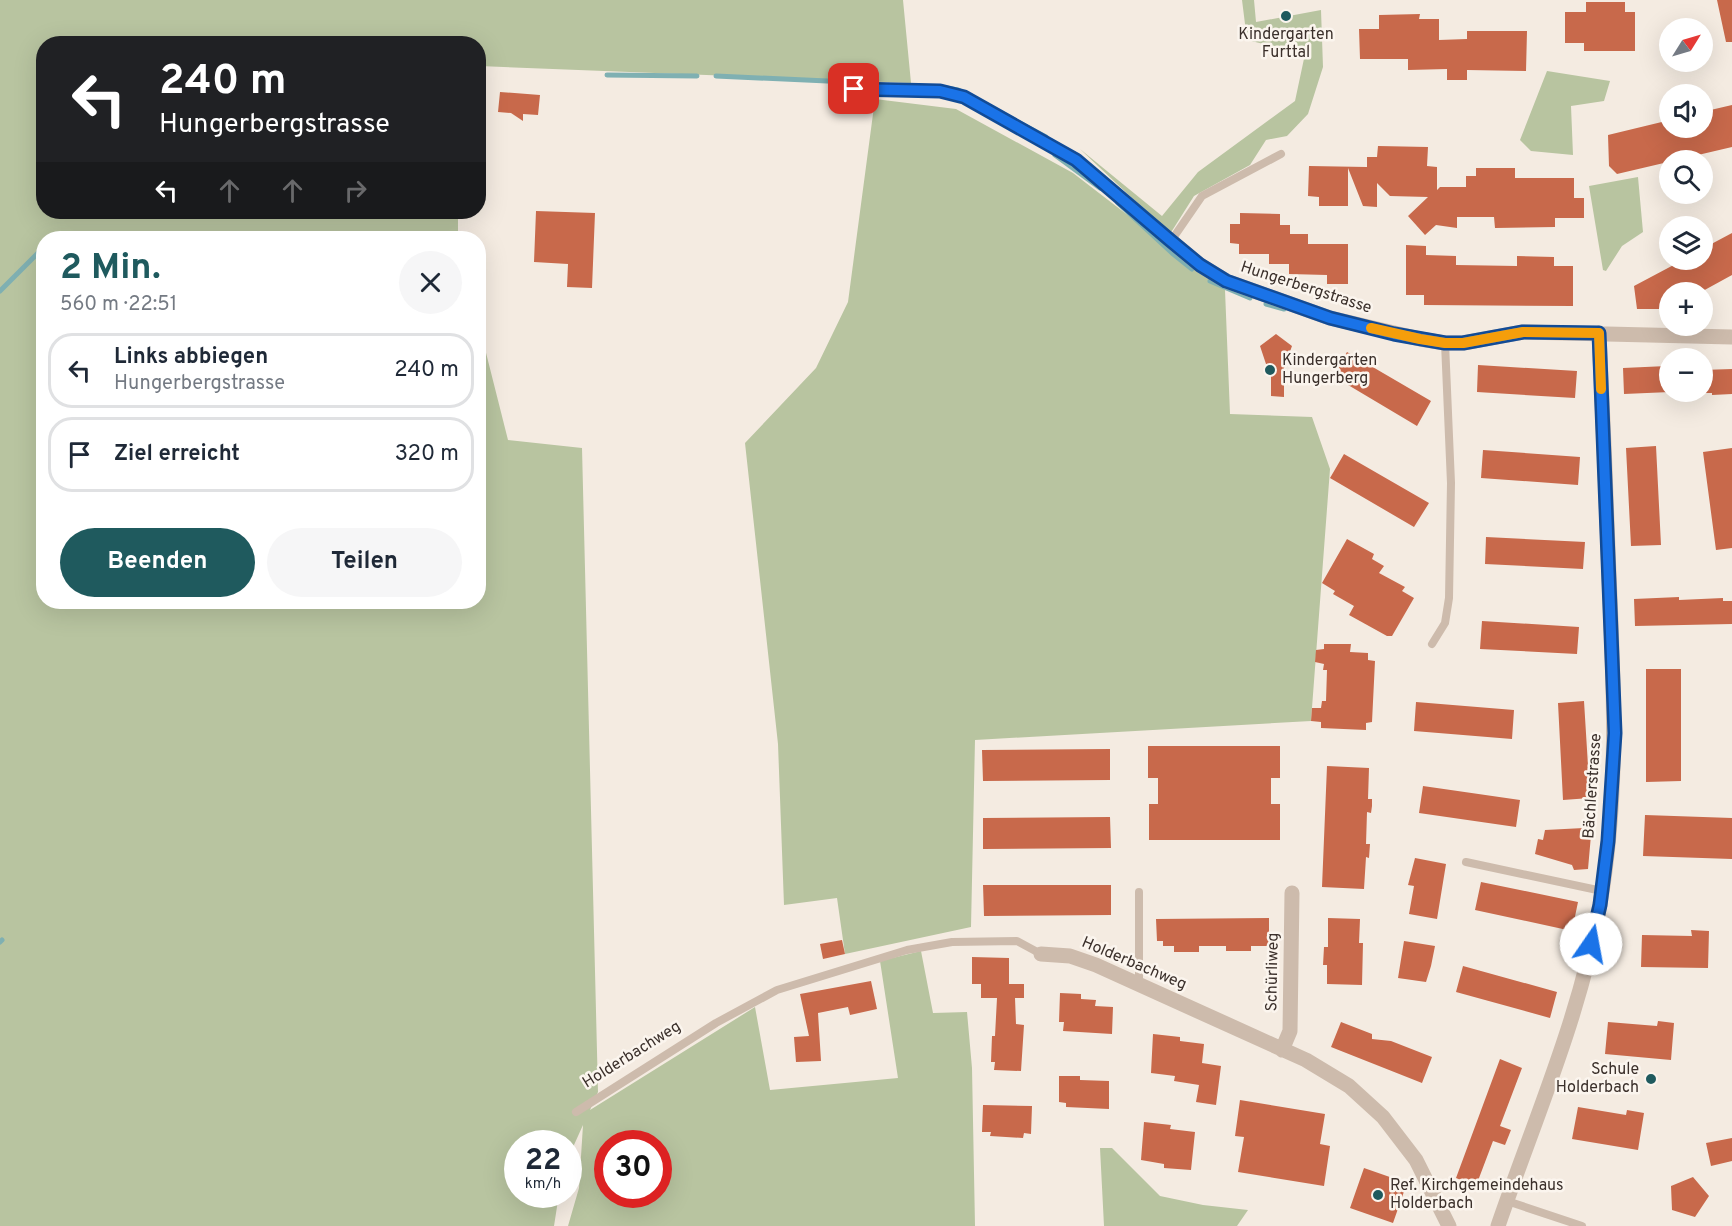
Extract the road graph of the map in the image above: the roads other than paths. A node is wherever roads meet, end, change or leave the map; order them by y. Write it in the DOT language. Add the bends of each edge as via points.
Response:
graph roads {
  1 [pos="854,89"];
  2 [pos="1281,154"];
  3 [pos="1171,241"];
  4 [pos="1599,333"];
  5 [pos="1732,337"];
  6 [pos="1445,343"];
  7 [pos="1432,644"];
  8 [pos="1466,862"];
  9 [pos="1602,891"];
  10 [pos="1139,892"];
  11 [pos="1292,893"];
  12 [pos="1041,954"];
  13 [pos="1139,985"];
  14 [pos="1282,1050"];
  15 [pos="576,1112"];
  16 [pos="1507,1201"];
  17 [pos="1449,1226"];
  18 [pos="1498,1226"];
  19 [pos="1582,1226"];
  1 -- 3 [label="lane, Hungerbergstrasse" via="940,91 964,97 1076,160"];
  2 -- 3 [label="lane" via="1202,196"];
  3 -- 6 [label="street, Hungerbergstrasse" via="1226,281 1263,295 1330,318"];
  4 -- 5 [label="street, Hungerbergstrasse"];
  4 -- 6 [label="street, Hungerbergstrasse" via="1523,332"];
  4 -- 9 [label="street, Bächlerstrasse" via="1615,733"];
  6 -- 7 [label="lane" via="1451,483 1449,598 1445,623"];
  8 -- 9 [label="lane"];
  9 -- 16 [label="street, Bächlerstrasse" via="1564,1047"];
  10 -- 13 [label="lane"];
  11 -- 14 [label="street, Schürliweg" via="1290,1031"];
  12 -- 13 [label="street, Holderbachweg" via="1070,956"];
  12 -- 15 [label="lane, Holderbachweg" via="1017,941 952,942 907,950 777,990 716,1023"];
  13 -- 14 [label="street, Holderbachweg"];
  14 -- 17 [label="street, Holderbachweg" via="1349,1086 1383,1116 1416,1160"];
  16 -- 18 [label="street, Bächlerstrasse"];
  16 -- 19 [label="lane"];
}
